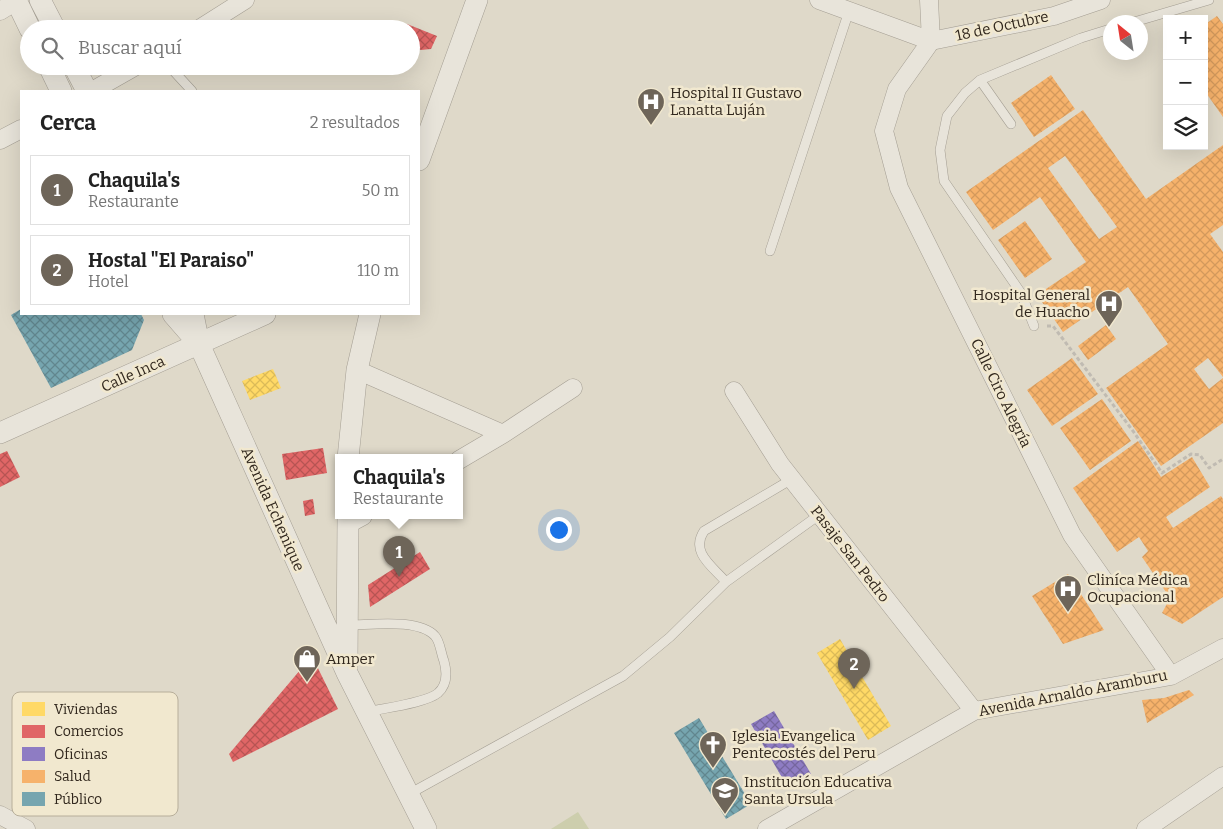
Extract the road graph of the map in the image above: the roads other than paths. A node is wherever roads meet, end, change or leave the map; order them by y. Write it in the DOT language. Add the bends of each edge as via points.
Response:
graph roads {
  1 [pos="40,0"];
  2 [pos="245,0"];
  3 [pos="478,0"];
  4 [pos="819,0"];
  5 [pos="929,0"];
  6 [pos="1102,0"];
  7 [pos="1209,0"];
  8 [pos="11,4"];
  9 [pos="1054,8"];
  10 [pos="849,11"];
  11 [pos="1148,18"];
  12 [pos="23,20"];
  13 [pos="50,20"];
  14 [pos="213,20"];
  15 [pos="1103,32"];
  16 [pos="931,41"];
  17 [pos="53,75"];
  18 [pos="79,75"];
  19 [pos="120,75"];
  20 [pos="177,75"];
  21 [pos="980,80"];
  22 [pos="61,90"];
  23 [pos="86,90"];
  24 [pos="94,90"];
  25 [pos="191,90"];
  26 [pos="1011,124"];
  27 [pos="20,129"];
  28 [pos="0,140"];
  29 [pos="420,157"];
  30 [pos="770,251"];
  31 [pos="174,315"];
  32 [pos="193,315"];
  33 [pos="263,315"];
  34 [pos="370,315"];
  35 [pos="1034,326"];
  36 [pos="199,344"];
  37 [pos="357,370"];
  38 [pos="573,388"];
  39 [pos="734,390"];
  40 [pos="0,433"];
  41 [pos="503,434"];
  42 [pos="348,454"];
  43 [pos="463,458"];
  44 [pos="792,479"];
  45 [pos="819,515"];
  46 [pos="353,519"];
  47 [pos="726,582"];
  48 [pos="348,625"];
  49 [pos="1223,648"];
  50 [pos="347,673"];
  51 [pos="1171,676"];
  52 [pos="974,711"];
  53 [pos="367,712"];
  54 [pos="1223,776"];
  55 [pos="409,794"];
  56 [pos="0,815"];
  57 [pos="26,829"];
  58 [pos="426,829"];
  59 [pos="767,829"];
  60 [pos="1146,829"];
  1 -- 13 [label="street"];
  2 -- 14 [label="street"];
  3 -- 29 [label="street"];
  4 -- 10 [label="street"];
  5 -- 16 [label="street"];
  6 -- 9 [label="street, 18 de Octubre"];
  7 -- 11 [label="lane"];
  8 -- 12 [label="street"];
  9 -- 16 [label="street, 18 de Octubre"];
  10 -- 16 [label="street"];
  10 -- 30 [label="lane"];
  15 -- 21 [label="lane"];
  16 -- 51 [label="street, Calle Ciro Alegría" via="897,89 884,131 899,188 1072,535"];
  17 -- 22 [label="street"];
  18 -- 23 [label="street"];
  19 -- 24 [label="street"];
  20 -- 25 [label="lane"];
  21 -- 26 [label="lane"];
  21 -- 35 [label="lane" via="947,116 940,150 944,181 1021,293"];
  27 -- 28 [label="street"];
  31 -- 36 [label="street, Avenida Echenique"];
  32 -- 36 [label="street, Avenida Echenique"];
  33 -- 36 [label="street, Calle Inca"];
  34 -- 37 [label="street"];
  36 -- 40 [label="street, Calle Inca"];
  36 -- 50 [label="street, Avenida Echenique"];
  37 -- 41 [label="street"];
  37 -- 42 [label="street"];
  38 -- 41 [label="street"];
  39 -- 44 [label="street, Pasaje San Pedro"];
  41 -- 43 [label="street"];
  44 -- 45 [label="street, Pasaje San Pedro"];
  44 -- 47 [label="lane" via="704,531 698,540 699,552"];
  45 -- 47 [label="lane"];
  45 -- 52 [label="street, Pasaje San Pedro"];
  46 -- 48 [label="street"];
  47 -- 55 [label="lane" via="670,637 623,676"];
  48 -- 50 [label="street"];
  48 -- 53 [label="lane" via="398,624 423,628 436,636 446,667 445,683 438,693 427,699"];
  49 -- 51 [label="street, Avenida Arnaldo Aramburu"];
  50 -- 53 [label="street"];
  51 -- 52 [label="street, Avenida Arnaldo Aramburu"];
  52 -- 59 [label="street, Avenida Arnaldo Aramburu"];
  53 -- 55 [label="street"];
  54 -- 60 [label="street"];
  55 -- 58 [label="street"];
  56 -- 57 [label="street"];
}
